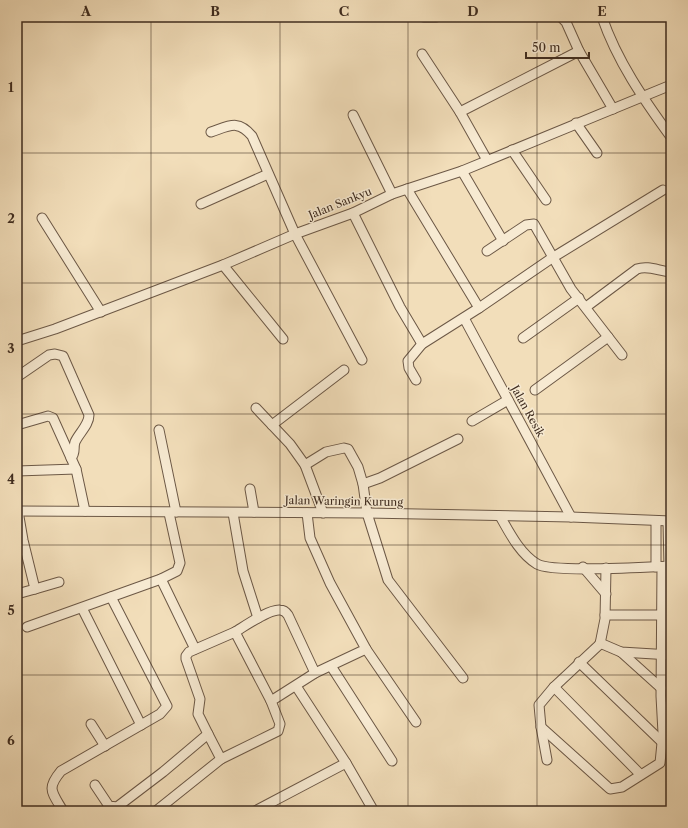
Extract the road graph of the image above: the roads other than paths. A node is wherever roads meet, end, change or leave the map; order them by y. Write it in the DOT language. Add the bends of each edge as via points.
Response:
graph roads {
  1 [pos="424,17"];
  2 [pos="436,17"];
  3 [pos="561,17"];
  4 [pos="602,17"];
  5 [pos="580,52"];
  6 [pos="422,54"];
  7 [pos="671,85"];
  8 [pos="642,97"];
  9 [pos="613,109"];
  10 [pos="460,112"];
  11 [pos="354,115"];
  12 [pos="576,123"];
  13 [pos="211,132"];
  14 [pos="671,137"];
  15 [pos="512,150"];
  16 [pos="597,153"];
  17 [pos="487,160"];
  18 [pos="462,171"];
  19 [pos="268,174"];
  20 [pos="407,189"];
  21 [pos="663,190"];
  22 [pos="392,194"];
  23 [pos="546,200"];
  24 [pos="201,204"];
  25 [pos="353,213"];
  26 [pos="42,218"];
  27 [pos="296,234"];
  28 [pos="503,241"];
  29 [pos="487,251"];
  30 [pos="552,258"];
  31 [pos="223,265"];
  32 [pos="671,272"];
  33 [pos="579,298"];
  34 [pos="586,307"];
  35 [pos="479,308"];
  36 [pos="101,312"];
  37 [pos="464,318"];
  38 [pos="608,337"];
  39 [pos="523,338"];
  40 [pos="283,339"];
  41 [pos="17,341"];
  42 [pos="422,344"];
  43 [pos="622,354"];
  44 [pos="362,360"];
  45 [pos="344,370"];
  46 [pos="17,377"];
  47 [pos="416,380"];
  48 [pos="535,390"];
  49 [pos="508,400"];
  50 [pos="256,408"];
  51 [pos="472,421"];
  52 [pos="17,425"];
  53 [pos="272,425"];
  54 [pos="159,430"];
  55 [pos="458,439"];
  56 [pos="71,458"];
  57 [pos="305,465"];
  58 [pos="76,469"];
  59 [pos="17,471"];
  60 [pos="363,484"];
  61 [pos="250,489"];
  62 [pos="18,511"];
  63 [pos="85,511"];
  64 [pos="254,512"];
  65 [pos="173,513"];
  66 [pos="233,513"];
  67 [pos="307,513"];
  68 [pos="323,513"];
  69 [pos="367,513"];
  70 [pos="500,516"];
  71 [pos="571,517"];
  72 [pos="656,521"];
  73 [pos="670,522"];
  74 [pos="20,540"];
  75 [pos="664,567"];
  76 [pos="583,568"];
  77 [pos="606,568"];
  78 [pos="161,579"];
  79 [pos="59,582"];
  80 [pos="35,589"];
  81 [pos="17,594"];
  82 [pos="606,594"];
  83 [pos="111,597"];
  84 [pos="82,608"];
  85 [pos="605,615"];
  86 [pos="667,616"];
  87 [pos="258,618"];
  88 [pos="27,628"];
  89 [pos="235,632"];
  90 [pos="600,643"];
  91 [pos="195,649"];
  92 [pos="366,649"];
  93 [pos="621,652"];
  94 [pos="661,655"];
  95 [pos="671,655"];
  96 [pos="579,662"];
  97 [pos="331,666"];
  98 [pos="315,673"];
  99 [pos="463,678"];
  100 [pos="296,686"];
  101 [pos="554,687"];
  102 [pos="661,692"];
  103 [pos="671,696"];
  104 [pos="271,701"];
  105 [pos="416,722"];
  106 [pos="91,724"];
  107 [pos="141,725"];
  108 [pos="541,727"];
  109 [pos="667,733"];
  110 [pos="208,734"];
  111 [pos="662,743"];
  112 [pos="105,746"];
  113 [pos="221,759"];
  114 [pos="547,760"];
  115 [pos="392,761"];
  116 [pos="346,763"];
  117 [pos="640,774"];
  118 [pos="95,785"];
  119 [pos="372,808"];
  120 [pos="63,811"];
  121 [pos="156,811"];
  122 [pos="255,811"];
  1 -- 2 [label="street"];
  3 -- 5 [label="street" via="566,22"];
  4 -- 8 [label="street" via="619,56"];
  5 -- 9 [label="street"];
  5 -- 10 [label="street"];
  6 -- 10 [label="street"];
  7 -- 8 [label="street, Jalan Sankyu"];
  8 -- 9 [label="street, Jalan Sankyu"];
  8 -- 14 [label="street"];
  9 -- 12 [label="street, Jalan Sankyu"];
  10 -- 17 [label="street"];
  11 -- 22 [label="street"];
  12 -- 15 [label="street, Jalan Sankyu"];
  12 -- 16 [label="street"];
  13 -- 19 [label="street" via="231,125 246,128"];
  15 -- 17 [label="street, Jalan Sankyu"];
  15 -- 23 [label="street"];
  17 -- 18 [label="street, Jalan Sankyu"];
  18 -- 20 [label="street, Jalan Sankyu"];
  18 -- 28 [label="street"];
  19 -- 24 [label="street"];
  19 -- 27 [label="street"];
  20 -- 22 [label="street, Jalan Sankyu"];
  20 -- 35 [label="street"];
  21 -- 30 [label="street"];
  22 -- 25 [label="street, Jalan Sankyu"];
  25 -- 27 [label="street, Jalan Sankyu"];
  25 -- 42 [label="street" via="400,307"];
  26 -- 36 [label="street"];
  27 -- 31 [label="street, Jalan Sankyu"];
  27 -- 44 [label="street"];
  28 -- 29 [label="street"];
  28 -- 30 [label="street" via="526,224 532,224"];
  30 -- 33 [label="street"];
  30 -- 35 [label="street"];
  31 -- 36 [label="street, Jalan Sankyu"];
  31 -- 40 [label="street"];
  32 -- 34 [label="street" via="646,266 637,269"];
  33 -- 34 [label="street"];
  33 -- 39 [label="street"];
  34 -- 38 [label="street"];
  35 -- 37 [label="street"];
  36 -- 41 [label="street, Jalan Sankyu"];
  37 -- 42 [label="street"];
  37 -- 49 [label="street, Jalan Resik"];
  38 -- 43 [label="street"];
  38 -- 48 [label="street"];
  42 -- 47 [label="street" via="408,361"];
  45 -- 53 [label="street"];
  46 -- 56 [label="street" via="49,355 63,356 89,416 88,423 74,444"];
  49 -- 51 [label="street"];
  49 -- 71 [label="street, Jalan Resik"];
  50 -- 53 [label="street"];
  52 -- 56 [label="street" via="51,417 56,421"];
  53 -- 57 [label="street"];
  54 -- 65 [label="street"];
  55 -- 60 [label="street"];
  56 -- 58 [label="street"];
  57 -- 60 [label="street" via="326,452 348,449 358,467"];
  57 -- 68 [label="street"];
  58 -- 59 [label="street"];
  58 -- 63 [label="street"];
  60 -- 69 [label="street"];
  61 -- 64 [label="street"];
  62 -- 63 [label="street, Jalan Waringin Kurung"];
  62 -- 74 [label="street"];
  63 -- 65 [label="street, Jalan Waringin Kurung"];
  64 -- 66 [label="street, Jalan Waringin Kurung"];
  64 -- 67 [label="street, Jalan Waringin Kurung"];
  65 -- 66 [label="street, Jalan Waringin Kurung"];
  65 -- 78 [label="street" via="179,566 177,570"];
  66 -- 87 [label="street" via="243,571"];
  67 -- 68 [label="street, Jalan Waringin Kurung"];
  67 -- 92 [label="street" via="310,538 330,583"];
  68 -- 69 [label="street, Jalan Waringin Kurung"];
  69 -- 70 [label="street, Jalan Waringin Kurung"];
  69 -- 99 [label="street" via="388,580"];
  70 -- 71 [label="street, Jalan Waringin Kurung"];
  70 -- 76 [label="street" via="515,541 537,563 549,567"];
  71 -- 72 [label="street, Jalan Waringin Kurung"];
  72 -- 73 [label="street, Jalan Waringin Kurung"];
  72 -- 75 [label="street"];
  73 -- 75 [label="street"];
  74 -- 80 [label="street"];
  75 -- 77 [label="street"];
  75 -- 86 [label="street"];
  76 -- 77 [label="street"];
  76 -- 82 [label="street"];
  77 -- 82 [label="street"];
  78 -- 83 [label="street"];
  78 -- 91 [label="street"];
  79 -- 80 [label="street"];
  80 -- 81 [label="street"];
  82 -- 85 [label="street"];
  83 -- 84 [label="street"];
  83 -- 107 [label="street" via="168,704 160,714"];
  84 -- 88 [label="street"];
  84 -- 107 [label="street"];
  85 -- 86 [label="street"];
  85 -- 90 [label="street"];
  86 -- 94 [label="street"];
  87 -- 89 [label="street"];
  87 -- 98 [label="street" via="280,609 285,611"];
  89 -- 91 [label="street"];
  89 -- 104 [label="street"];
  90 -- 93 [label="street"];
  90 -- 96 [label="street"];
  91 -- 110 [label="street" via="189,652 186,659 200,699 198,714"];
  92 -- 97 [label="street"];
  92 -- 105 [label="street"];
  93 -- 94 [label="street"];
  93 -- 102 [label="street"];
  94 -- 95 [label="street"];
  94 -- 102 [label="street"];
  96 -- 101 [label="street"];
  96 -- 111 [label="street"];
  97 -- 98 [label="street"];
  97 -- 115 [label="street"];
  98 -- 100 [label="street"];
  100 -- 104 [label="street"];
  100 -- 116 [label="street"];
  101 -- 108 [label="street" via="539,705"];
  101 -- 117 [label="street"];
  102 -- 103 [label="street"];
  102 -- 109 [label="street"];
  104 -- 113 [label="street" via="280,724 278,731"];
  106 -- 112 [label="street"];
  107 -- 112 [label="street"];
  108 -- 114 [label="street"];
  108 -- 117 [label="street" via="610,789 622,787"];
  109 -- 111 [label="street"];
  110 -- 113 [label="street"];
  110 -- 118 [label="street" via="118,807 109,806"];
  111 -- 117 [label="street" via="665,761"];
  112 -- 120 [label="street" via="62,771 53,781 52,792"];
  113 -- 121 [label="street"];
  116 -- 119 [label="street"];
  116 -- 122 [label="street"];
}
